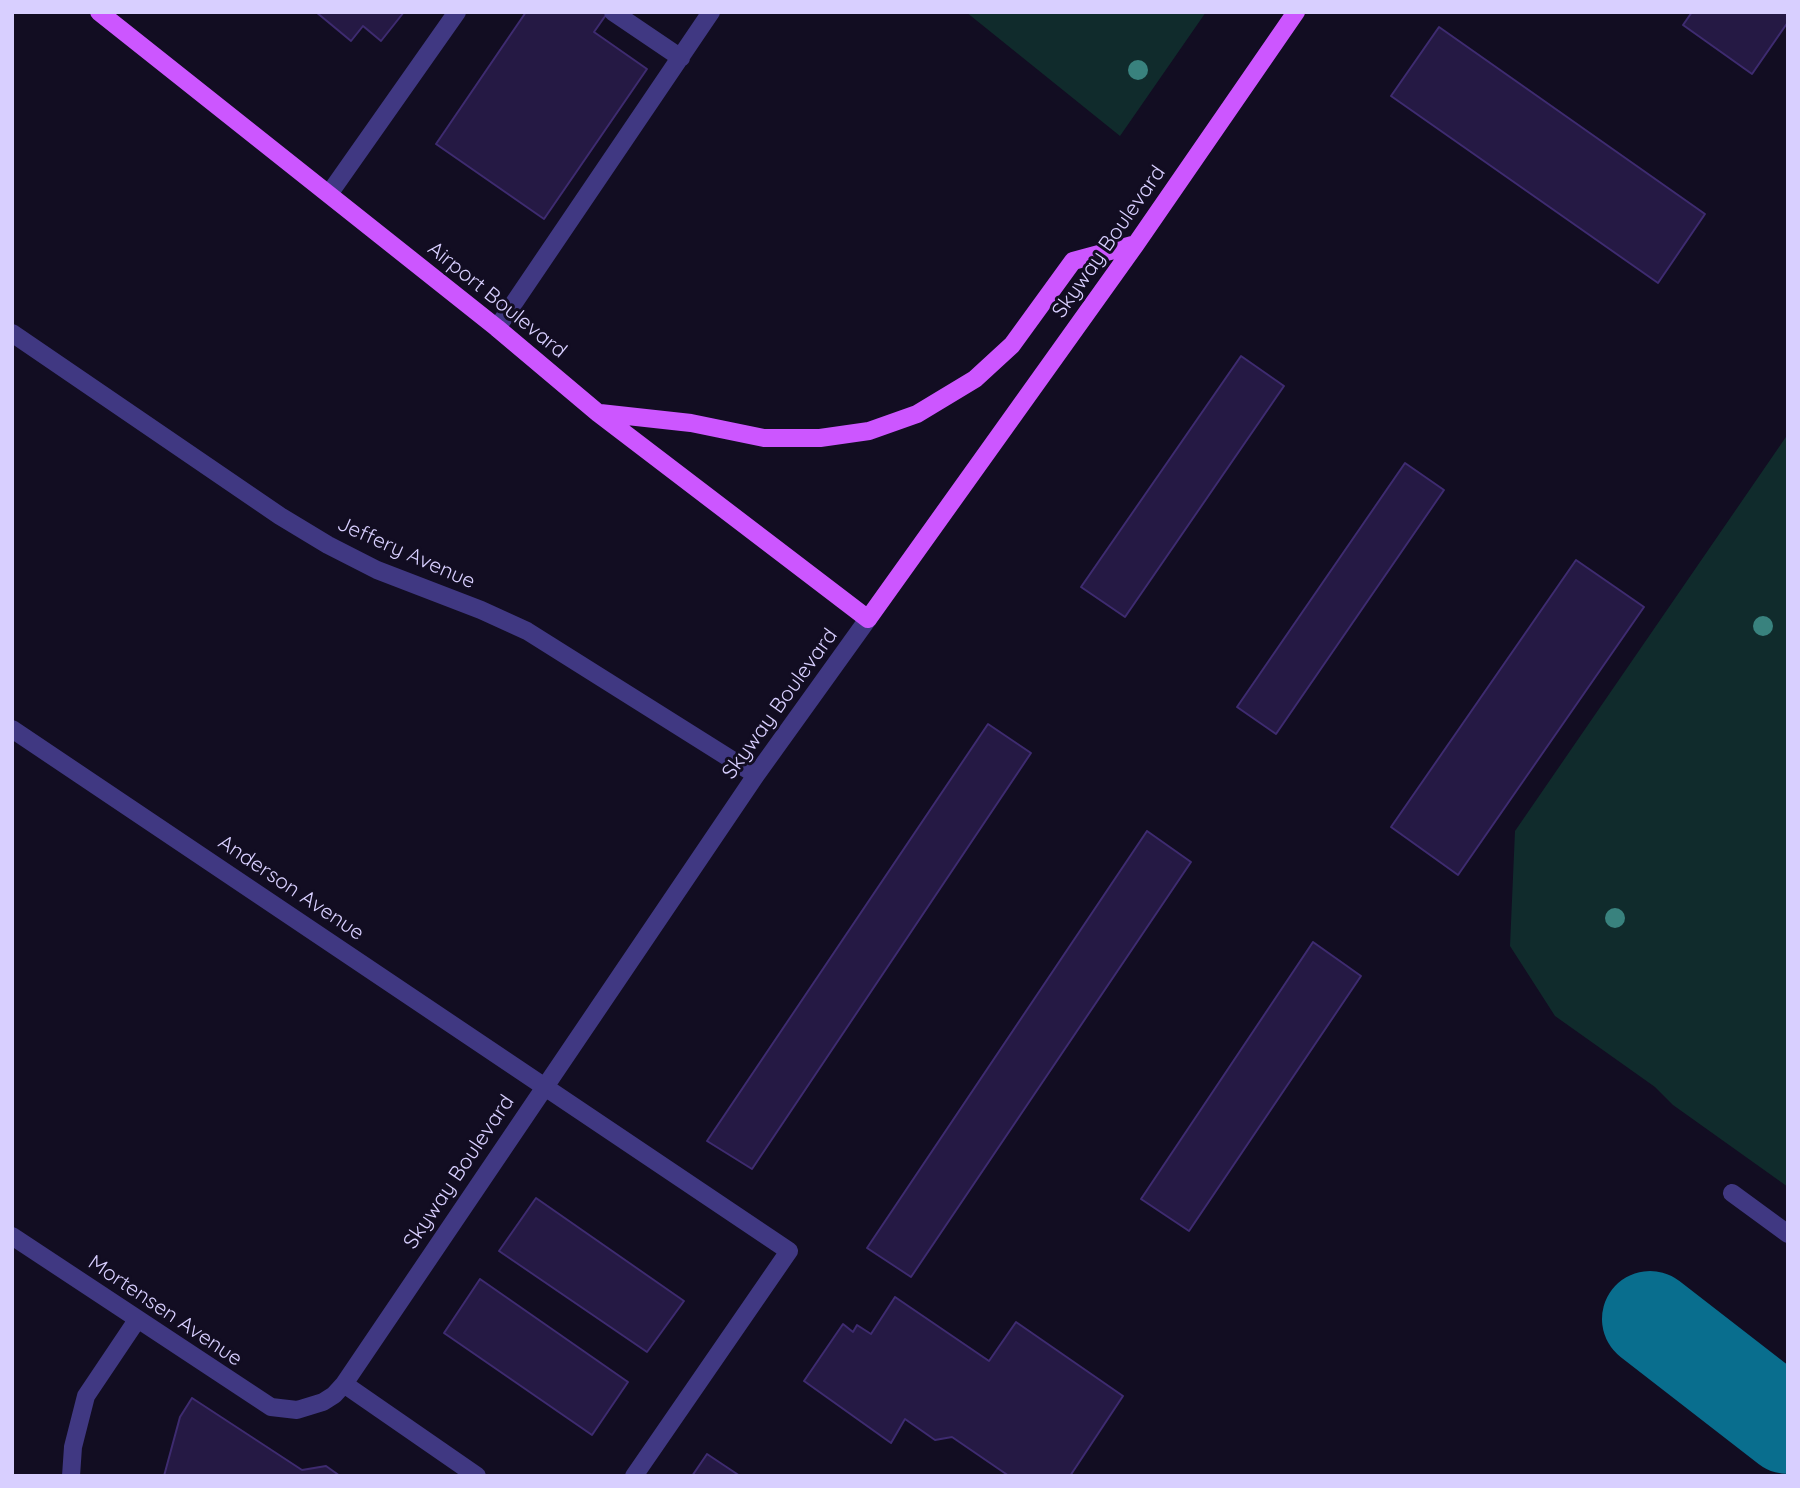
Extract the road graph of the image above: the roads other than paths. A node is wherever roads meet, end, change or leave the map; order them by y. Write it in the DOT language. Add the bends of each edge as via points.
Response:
graph roads {
  1 [pos="99,12"];
  2 [pos="457,12"];
  3 [pos="613,12"];
  4 [pos="711,12"];
  5 [pos="1296,12"];
  6 [pos="681,58"];
  7 [pos="328,194"];
  8 [pos="1136,244"];
  9 [pos="497,328"];
  10 [pos="12,332"];
  11 [pos="598,413"];
  12 [pos="868,619"];
  13 [pos="12,729"];
  14 [pos="756,775"];
  15 [pos="544,1086"];
  16 [pos="1732,1193"];
  17 [pos="1788,1234"];
  18 [pos="12,1236"];
  19 [pos="138,1320"];
  20 [pos="344,1384"];
  21 [pos="298,1410"];
  22 [pos="71,1476"];
  23 [pos="477,1476"];
  24 [pos="634,1476"];
  1 -- 7 [label="main road, Airport Boulevard"];
  2 -- 7 [label="street"];
  3 -- 6 [label="street"];
  4 -- 6 [label="street"];
  5 -- 8 [label="main road, Skyway Boulevard"];
  6 -- 9 [label="street"];
  7 -- 9 [label="main road, Airport Boulevard"];
  8 -- 11 [label="main road" via="1073,261 1012,345 975,379 917,414 869,431 820,438 764,438 691,423"];
  8 -- 12 [label="main road, Skyway Boulevard"];
  9 -- 11 [label="main road, Airport Boulevard"];
  10 -- 14 [label="street, Jeffery Avenue" via="328,545 377,570 527,631"];
  11 -- 12 [label="main road, Airport Boulevard"];
  12 -- 14 [label="street, Skyway Boulevard"];
  13 -- 15 [label="street, Anderson Avenue"];
  14 -- 15 [label="street, Skyway Boulevard"];
  15 -- 20 [label="street, Skyway Boulevard"];
  15 -- 24 [label="street, Anderson Avenue" via="789,1251"];
  16 -- 17 [label="street"];
  18 -- 19 [label="street, Mortensen Avenue"];
  19 -- 21 [label="street, Mortensen Avenue" via="252,1397 271,1407"];
  19 -- 22 [label="street" via="86,1396"];
  20 -- 21 [label="street, Skyway Boulevard" via="323,1402"];
  20 -- 23 [label="street"];
}
